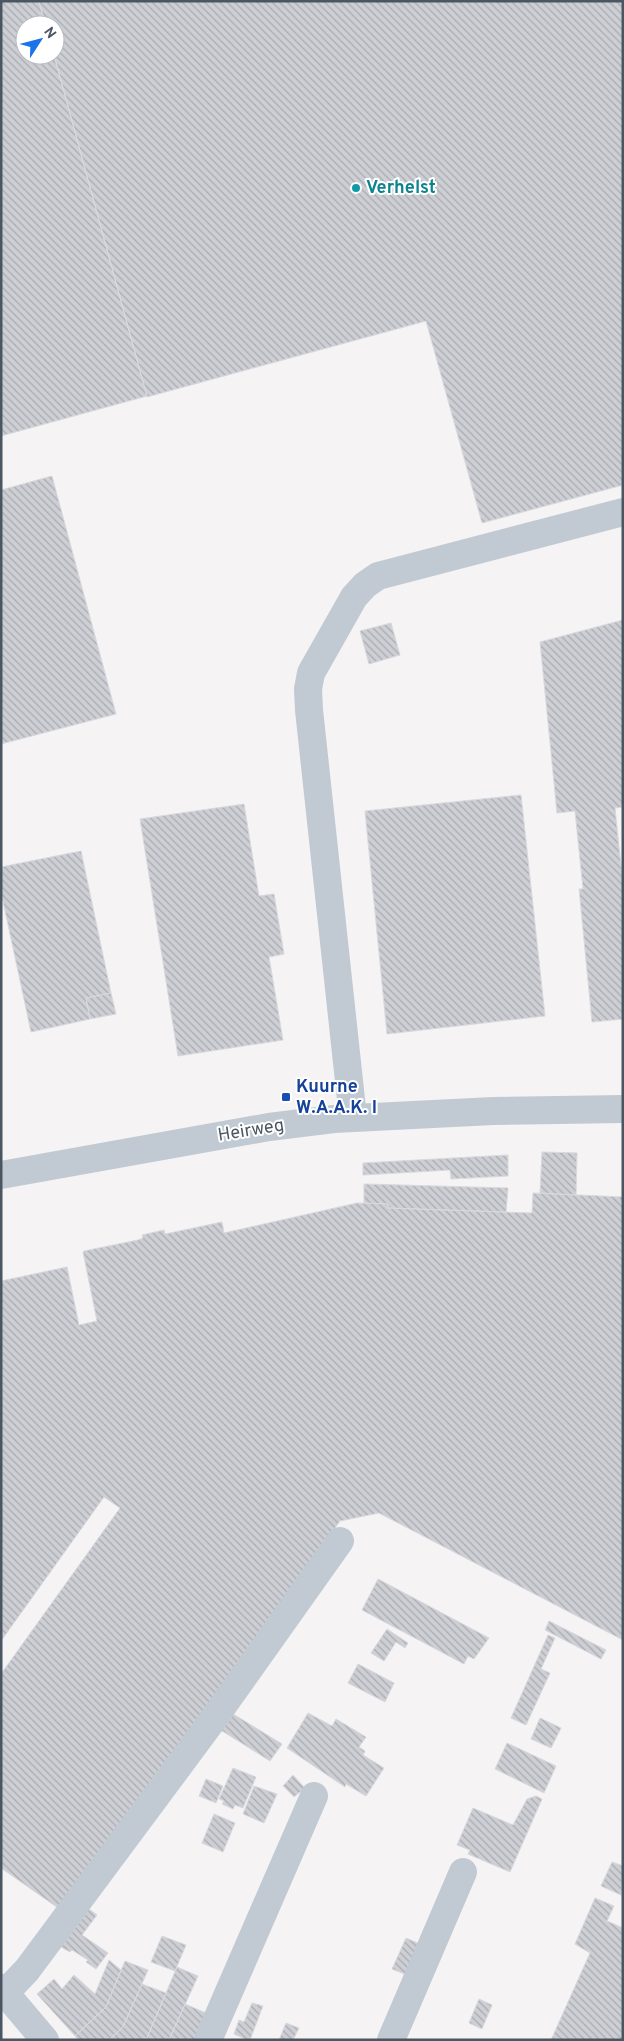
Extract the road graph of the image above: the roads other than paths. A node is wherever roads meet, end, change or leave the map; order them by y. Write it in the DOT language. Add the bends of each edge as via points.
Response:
graph roads {
  1 [pos="623,512"];
  2 [pos="623,1110"];
  3 [pos="353,1118"];
  4 [pos="1,1175"];
  5 [pos="340,1541"];
  6 [pos="314,1796"];
  7 [pos="463,1872"];
  8 [pos="3,1990"];
  9 [pos="46,2040"];
  10 [pos="208,2040"];
  11 [pos="391,2040"];
  1 -- 3 [label="street" via="378,576 354,597 311,673 309,710"];
  2 -- 3 [label="street, Heirweg" via="493,1111"];
  3 -- 4 [label="street, Heirweg" via="269,1127"];
  5 -- 8 [label="street" via="204,1733 27,1970"];
  6 -- 10 [label="street"];
  7 -- 11 [label="street"];
  8 -- 9 [label="street"];
}
